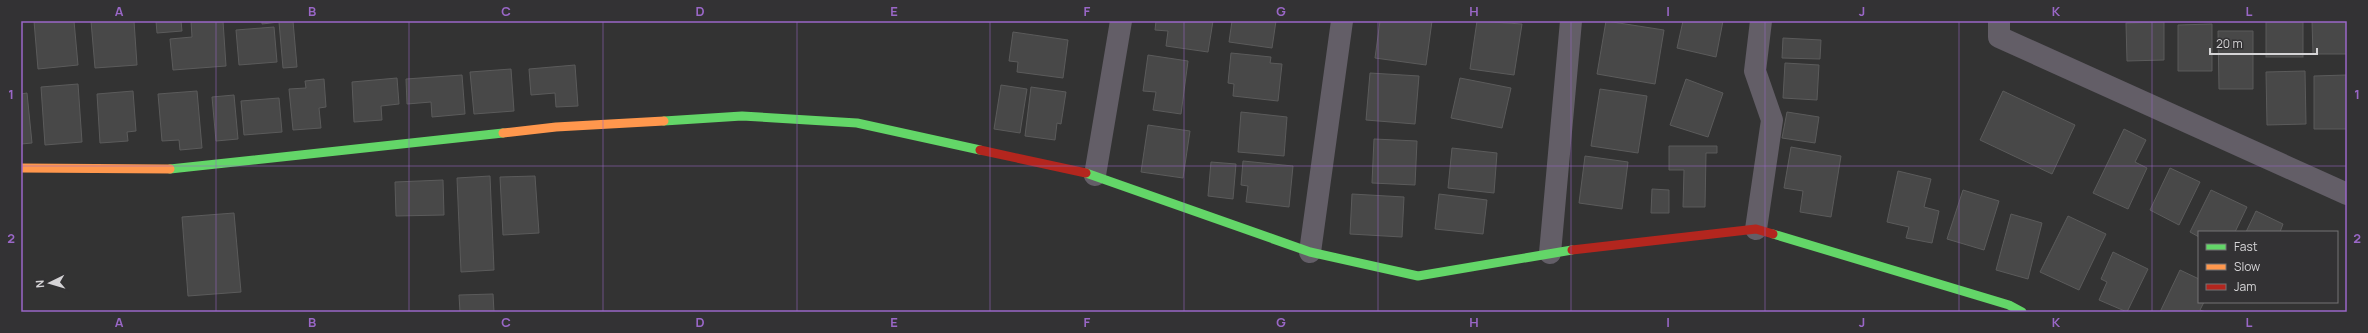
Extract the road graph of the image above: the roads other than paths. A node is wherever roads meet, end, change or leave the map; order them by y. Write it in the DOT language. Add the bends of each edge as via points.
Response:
graph roads {
  1 [pos="1121,21"];
  2 [pos="1342,21"];
  3 [pos="1571,21"];
  4 [pos="1761,21"];
  5 [pos="1999,21"];
  6 [pos="21,168"];
  7 [pos="1095,175"];
  8 [pos="2347,194"];
  9 [pos="1756,229"];
  10 [pos="1310,252"];
  11 [pos="1550,252"];
  12 [pos="2022,312"];
  1 -- 7 [label="street"];
  2 -- 10 [label="street"];
  3 -- 11 [label="street"];
  4 -- 9 [label="street" via="1755,71 1772,120"];
  5 -- 8 [label="street" via="1999,37"];
  6 -- 7 [label="street" via="181,169 556,127 742,116 857,124"];
  7 -- 10 [label="street"];
  9 -- 11 [label="street"];
  9 -- 12 [label="street" via="2009,305"];
  10 -- 11 [label="street" via="1418,276"];
}
